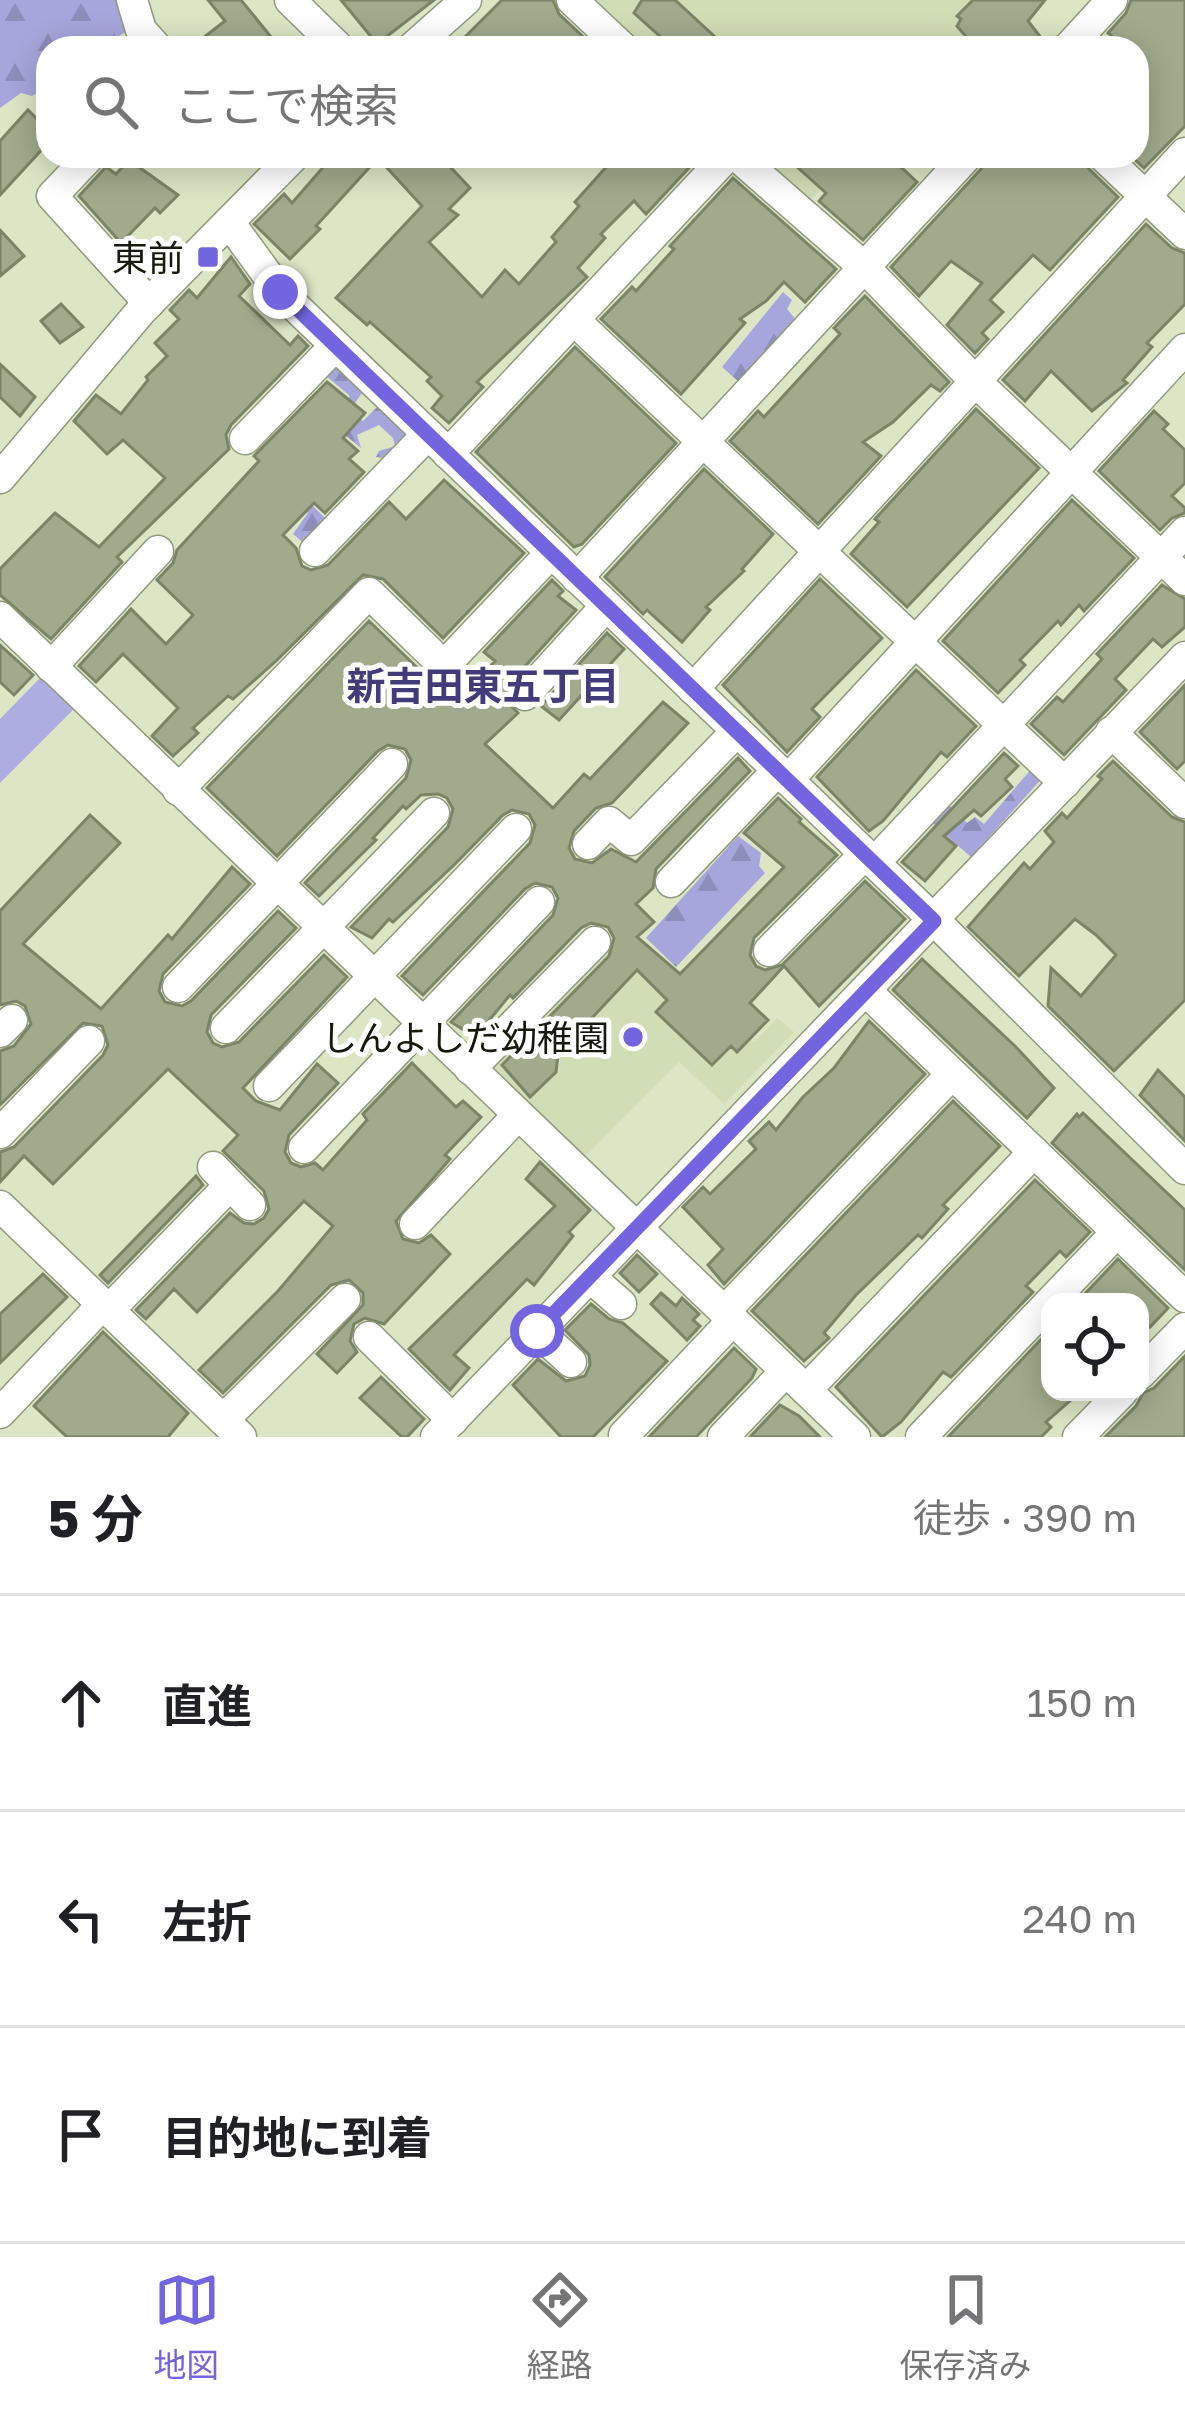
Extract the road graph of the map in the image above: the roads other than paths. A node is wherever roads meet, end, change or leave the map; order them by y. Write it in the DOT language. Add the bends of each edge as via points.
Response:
graph roads {
  1 [pos="131,0"];
  2 [pos="290,0"];
  3 [pos="466,0"];
  4 [pos="572,0"];
  5 [pos="1112,0"];
  6 [pos="146,36"];
  7 [pos="327,36"];
  8 [pos="426,36"];
  9 [pos="610,36"];
  10 [pos="1079,36"];
  11 [pos="1185,153"];
  12 [pos="79,168"];
  13 [pos="261,168"];
  14 [pos="716,168"];
  15 [pos="751,168"];
  16 [pos="956,168"];
  17 [pos="1115,168"];
  18 [pos="1145,196"];
  19 [pos="229,222"];
  20 [pos="1185,234"];
  21 [pos="864,267"];
  22 [pos="149,303"];
  23 [pos="574,320"];
  24 [pos="335,346"];
  25 [pos="1185,349"];
  26 [pos="975,381"];
  27 [pos="244,439"];
  28 [pos="704,442"];
  29 [pos="438,444"];
  30 [pos="1071,472"];
  31 [pos="0,478"];
  32 [pos="1185,532"];
  33 [pos="158,551"];
  34 [pos="314,551"];
  35 [pos="819,551"];
  36 [pos="551,553"];
  37 [pos="1161,557"];
  38 [pos="578,578"];
  39 [pos="1185,580"];
  40 [pos="606,605"];
  41 [pos="0,617"];
  42 [pos="915,642"];
  43 [pos="1185,657"];
  44 [pos="52,667"];
  45 [pos="692,689"];
  46 [pos="525,695"];
  47 [pos="1003,725"];
  48 [pos="737,731"];
  49 [pos="1111,732"];
  50 [pos="392,764"];
  51 [pos="783,775"];
  52 [pos="1065,783"];
  53 [pos="178,790"];
  54 [pos="1182,793"];
  55 [pos="434,813"];
  56 [pos="516,829"];
  57 [pos="588,844"];
  58 [pos="869,858"];
  59 [pos="671,882"];
  60 [pos="278,885"];
  61 [pos="539,902"];
  62 [pos="934,921"];
  63 [pos="323,928"];
  64 [pos="595,942"];
  65 [pos="769,951"];
  66 [pos="375,978"];
  67 [pos="178,987"];
  68 [pos="866,991"];
  69 [pos="422,1024"];
  70 [pos="226,1028"];
  71 [pos="89,1041"];
  72 [pos="470,1069"];
  73 [pos="952,1074"];
  74 [pos="268,1086"];
  75 [pos="518,1115"];
  76 [pos="0,1133"];
  77 [pos="304,1148"];
  78 [pos="1034,1152"];
  79 [pos="1185,1169"];
  80 [pos="231,1186"];
  81 [pos="0,1206"];
  82 [pos="415,1224"];
  83 [pos="636,1228"];
  84 [pos="1117,1232"];
  85 [pos="590,1277"];
  86 [pos="1185,1297"];
  87 [pos="344,1299"];
  88 [pos="621,1304"];
  89 [pos="106,1307"];
  90 [pos="729,1316"];
  91 [pos="1185,1328"];
  92 [pos="537,1331"];
  93 [pos="369,1337"];
  94 [pos="572,1361"];
  95 [pos="1149,1364"];
  96 [pos="796,1380"];
  97 [pos="1113,1401"];
  98 [pos="0,1413"];
  99 [pos="221,1427"];
  100 [pos="444,1428"];
  101 [pos="624,1435"];
  102 [pos="723,1437"];
  103 [pos="855,1437"];
  104 [pos="921,1437"];
  105 [pos="1078,1437"];
  1 -- 6 [label="street"];
  2 -- 7 [label="street"];
  3 -- 8 [label="street"];
  4 -- 9 [label="street"];
  5 -- 10 [label="street"];
  11 -- 18 [label="street"];
  12 -- 22 [label="street" via="52,196"];
  13 -- 19 [label="street"];
  14 -- 23 [label="street"];
  15 -- 21 [label="street"];
  16 -- 21 [label="street"];
  17 -- 18 [label="street"];
  18 -- 20 [label="street"];
  18 -- 26 [label="street"];
  19 -- 22 [label="street"];
  19 -- 24 [label="street" via="280,292"];
  21 -- 26 [label="street"];
  21 -- 28 [label="street"];
  22 -- 31 [label="street"];
  23 -- 28 [label="street"];
  23 -- 29 [label="street"];
  24 -- 27 [label="street"];
  24 -- 29 [label="street"];
  25 -- 30 [label="street"];
  26 -- 30 [label="street"];
  26 -- 35 [label="street"];
  28 -- 35 [label="street"];
  28 -- 38 [label="street"];
  29 -- 34 [label="street"];
  29 -- 36 [label="street"];
  30 -- 37 [label="street"];
  30 -- 42 [label="street"];
  32 -- 37 [label="street"];
  33 -- 44 [label="street"];
  35 -- 42 [label="street"];
  35 -- 45 [label="street"];
  36 -- 38 [label="street"];
  36 -- 53 [label="street" via="444,666 368,593"];
  37 -- 39 [label="street"];
  37 -- 47 [label="street"];
  38 -- 40 [label="street"];
  40 -- 45 [label="street"];
  40 -- 46 [label="street"];
  41 -- 44 [label="street"];
  42 -- 47 [label="street"];
  42 -- 51 [label="street"];
  43 -- 49 [label="street"];
  44 -- 53 [label="street"];
  45 -- 48 [label="street"];
  47 -- 52 [label="street"];
  47 -- 58 [label="street"];
  48 -- 51 [label="street"];
  48 -- 57 [label="street" via="631,840 609,822"];
  49 -- 52 [label="street"];
  49 -- 54 [label="street"];
  50 -- 60 [label="street"];
  51 -- 58 [label="street"];
  51 -- 59 [label="street"];
  52 -- 62 [label="street"];
  53 -- 60 [label="street"];
  55 -- 63 [label="street"];
  56 -- 66 [label="street"];
  58 -- 62 [label="street"];
  58 -- 65 [label="street"];
  60 -- 63 [label="street"];
  60 -- 67 [label="street"];
  61 -- 69 [label="street"];
  62 -- 68 [label="street"];
  62 -- 79 [label="street"];
  63 -- 66 [label="street"];
  63 -- 70 [label="street"];
  64 -- 72 [label="street"];
  66 -- 69 [label="street"];
  66 -- 74 [label="street"];
  68 -- 73 [label="street"];
  68 -- 83 [label="street"];
  69 -- 72 [label="street"];
  69 -- 77 [label="street"];
  71 -- 76 [label="street"];
  72 -- 75 [label="street"];
  73 -- 78 [label="street"];
  73 -- 90 [label="street"];
  75 -- 82 [label="street"];
  75 -- 83 [label="street"];
  78 -- 84 [label="street"];
  78 -- 96 [label="street"];
  80 -- 89 [label="street"];
  81 -- 89 [label="street"];
  83 -- 85 [label="street"];
  83 -- 90 [label="street"];
  84 -- 86 [label="street"];
  84 -- 104 [label="street"];
  85 -- 88 [label="street"];
  85 -- 92 [label="street"];
  87 -- 99 [label="street"];
  89 -- 98 [label="street"];
  89 -- 99 [label="street"];
  90 -- 96 [label="street"];
  90 -- 101 [label="street"];
  91 -- 95 [label="street"];
  92 -- 94 [label="street"];
  92 -- 100 [label="street"];
  93 -- 100 [label="street"];
  96 -- 102 [label="street"];
  96 -- 103 [label="street"];
  97 -- 105 [label="street"];
}
